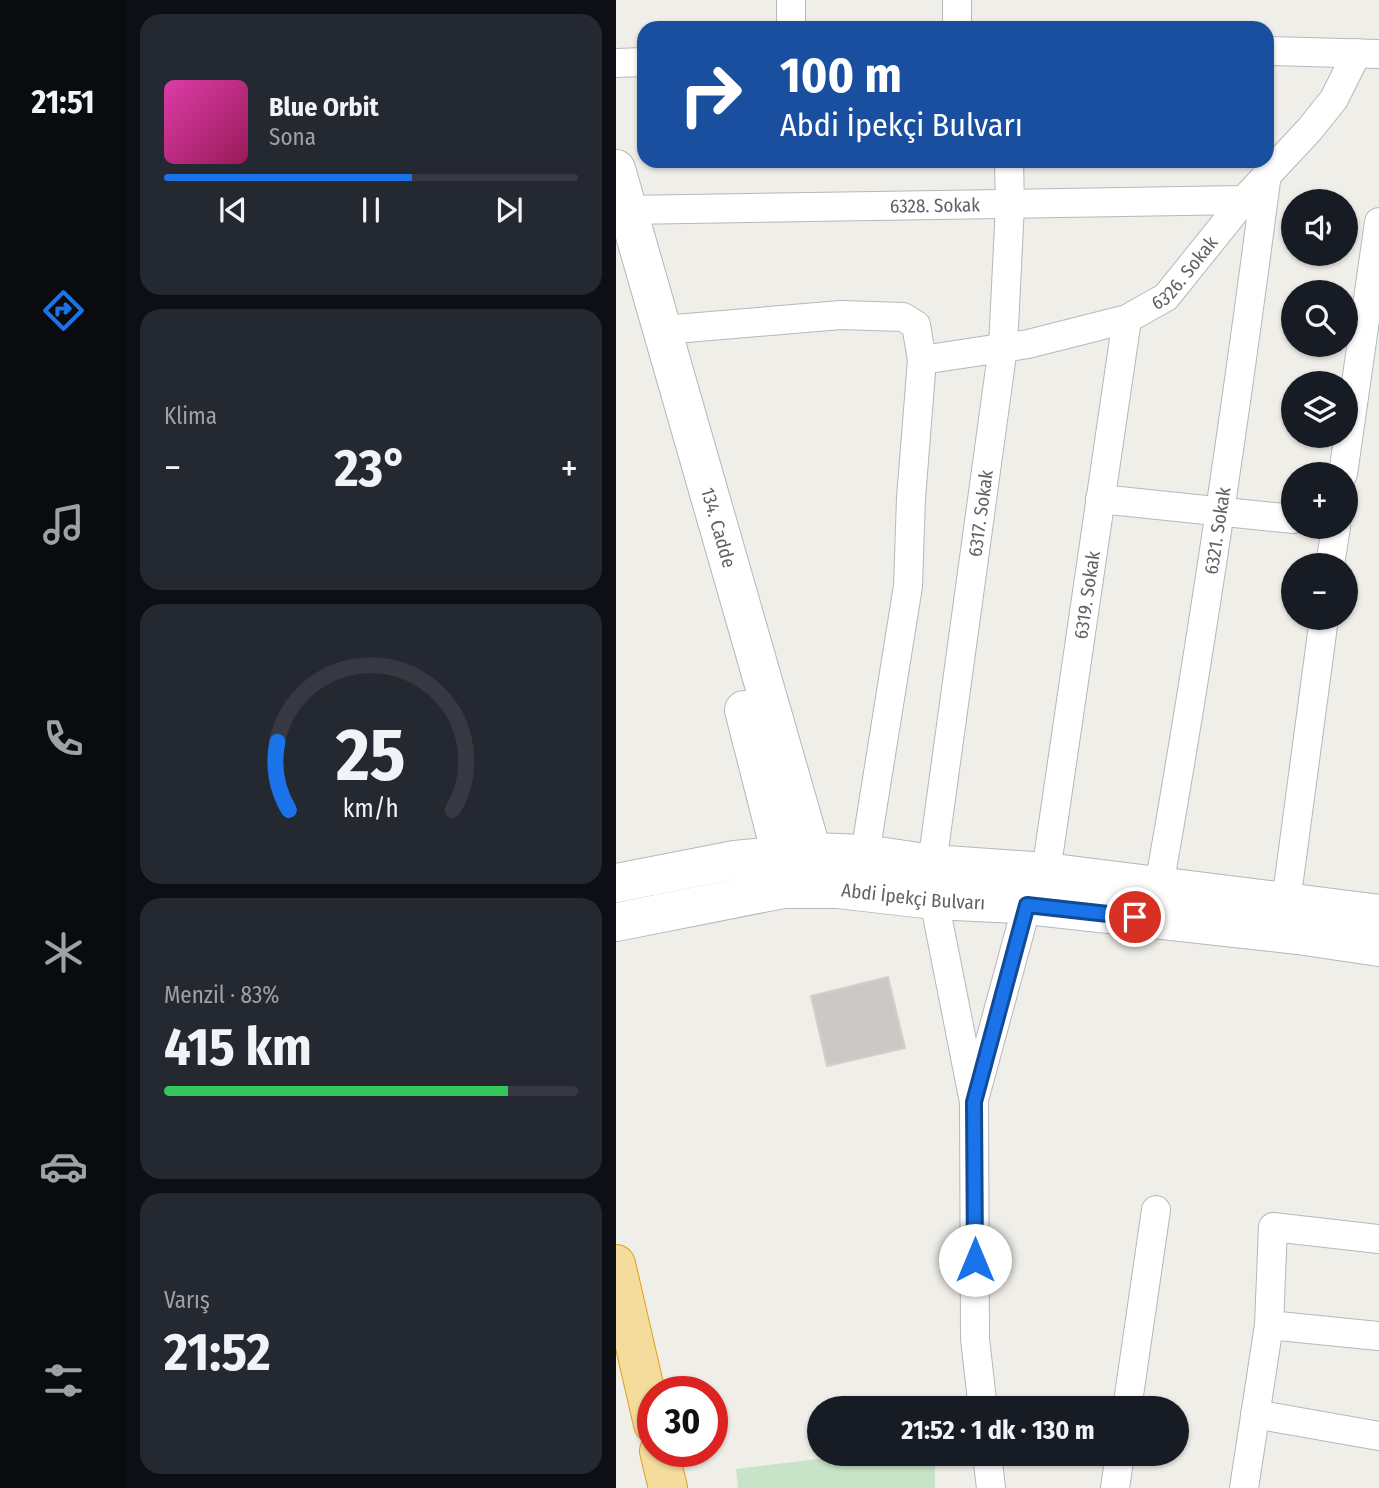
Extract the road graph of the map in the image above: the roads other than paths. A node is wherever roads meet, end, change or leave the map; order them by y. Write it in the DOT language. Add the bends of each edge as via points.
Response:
graph roads {
  1 [pos="791,0"];
  2 [pos="957,0"];
  3 [pos="792,21"];
  4 [pos="957,21"];
  5 [pos="1274,51"];
  6 [pos="1368,54"];
  7 [pos="637,62"];
  8 [pos="616,63"];
  9 [pos="1274,166"];
  10 [pos="1009,168"];
  11 [pos="1272,168"];
  12 [pos="616,169"];
  13 [pos="1267,173"];
  14 [pos="1244,200"];
  15 [pos="1010,205"];
  16 [pos="627,210"];
  17 [pos="1379,222"];
  18 [pos="616,260"];
  19 [pos="1127,319"];
  20 [pos="663,330"];
  21 [pos="1003,347"];
  22 [pos="922,360"];
  23 [pos="1345,462"];
  24 [pos="1100,499"];
  25 [pos="1221,510"];
  26 [pos="1281,518"];
  27 [pos="1322,630"];
  28 [pos="864,854"];
  29 [pos="797,871"];
  30 [pos="1046,873"];
  31 [pos="933,882"];
  32 [pos="616,883"];
  33 [pos="1159,886"];
  34 [pos="1286,902"];
  35 [pos="1027,905"];
  36 [pos="1379,914"];
  37 [pos="616,922"];
  38 [pos="1379,947"];
  39 [pos="974,1102"];
  40 [pos="1156,1210"];
  41 [pos="1379,1239"];
  42 [pos="616,1264"];
  43 [pos="1269,1325"];
  44 [pos="1379,1336"];
  45 [pos="642,1376"];
  46 [pos="982,1396"];
  47 [pos="1129,1396"];
  48 [pos="1255,1414"];
  49 [pos="1379,1436"];
  50 [pos="988,1466"];
  51 [pos="1118,1466"];
  52 [pos="663,1467"];
  53 [pos="668,1488"];
  54 [pos="991,1488"];
  55 [pos="1115,1488"];
  56 [pos="1244,1488"];
  1 -- 3 [label="street"];
  2 -- 4 [label="street"];
  5 -- 6 [label="street"];
  6 -- 9 [label="street, 6326. Sokak" via="1310,129"];
  7 -- 8 [label="street"];
  10 -- 15 [label="street, 6317. Sokak"];
  11 -- 13 [label="street, 6326. Sokak"];
  12 -- 16 [label="street, 134. Cadde"];
  13 -- 14 [label="street, 6326. Sokak"];
  13 -- 25 [label="street, 6321. Sokak"];
  14 -- 15 [label="street, 6328. Sokak"];
  14 -- 19 [label="street, 6326. Sokak" via="1166,297"];
  15 -- 16 [label="street, 6328. Sokak"];
  15 -- 21 [label="street, 6317. Sokak"];
  16 -- 20 [label="street, 134. Cadde"];
  17 -- 23 [label="street"];
  18 -- 29 [label="street, 134. Cadde" via="742,699"];
  19 -- 21 [label="street, 6326. Sokak"];
  19 -- 24 [label="street, 6319. Sokak"];
  20 -- 22 [label="street" via="841,315 902,317 916,325"];
  20 -- 29 [label="street, 134. Cadde" via="705,485"];
  21 -- 22 [label="street, 6326. Sokak"];
  21 -- 31 [label="street, 6317. Sokak"];
  22 -- 28 [label="street" via="908,586"];
  24 -- 25 [label="street"];
  24 -- 30 [label="street, 6319. Sokak"];
  25 -- 26 [label="street"];
  25 -- 33 [label="street, 6321. Sokak"];
  27 -- 34 [label="street"];
  28 -- 29 [label="street, Abdi İpekçi Bulvarı"];
  28 -- 31 [label="street, Abdi İpekçi Bulvarı"];
  29 -- 31 [label="street, Abdi İpekçi Bulvarı" via="838,888"];
  29 -- 32 [label="street, Abdi İpekçi Bulvarı" via="735,860"];
  29 -- 37 [label="street, Abdi İpekçi Bulvarı"];
  30 -- 31 [label="street, Abdi İpekçi Bulvarı"];
  30 -- 33 [label="street, Abdi İpekçi Bulvarı"];
  31 -- 35 [label="street, Abdi İpekçi Bulvarı"];
  31 -- 39 [label="street, 6317. Sokak"];
  33 -- 34 [label="street, Abdi İpekçi Bulvarı"];
  34 -- 36 [label="street, Abdi İpekçi Bulvarı"];
  35 -- 38 [label="street, Abdi İpekçi Bulvarı"];
  35 -- 39 [label="street"];
  39 -- 46 [label="street" via="975,1339"];
  40 -- 47 [label="street"];
  41 -- 43 [label="street" via="1273,1227"];
  42 -- 45 [label="highway"];
  43 -- 44 [label="street"];
  43 -- 48 [label="street"];
  48 -- 49 [label="street"];
  48 -- 56 [label="street"];
  50 -- 54 [label="street"];
  51 -- 55 [label="street"];
  52 -- 53 [label="highway"];
}
